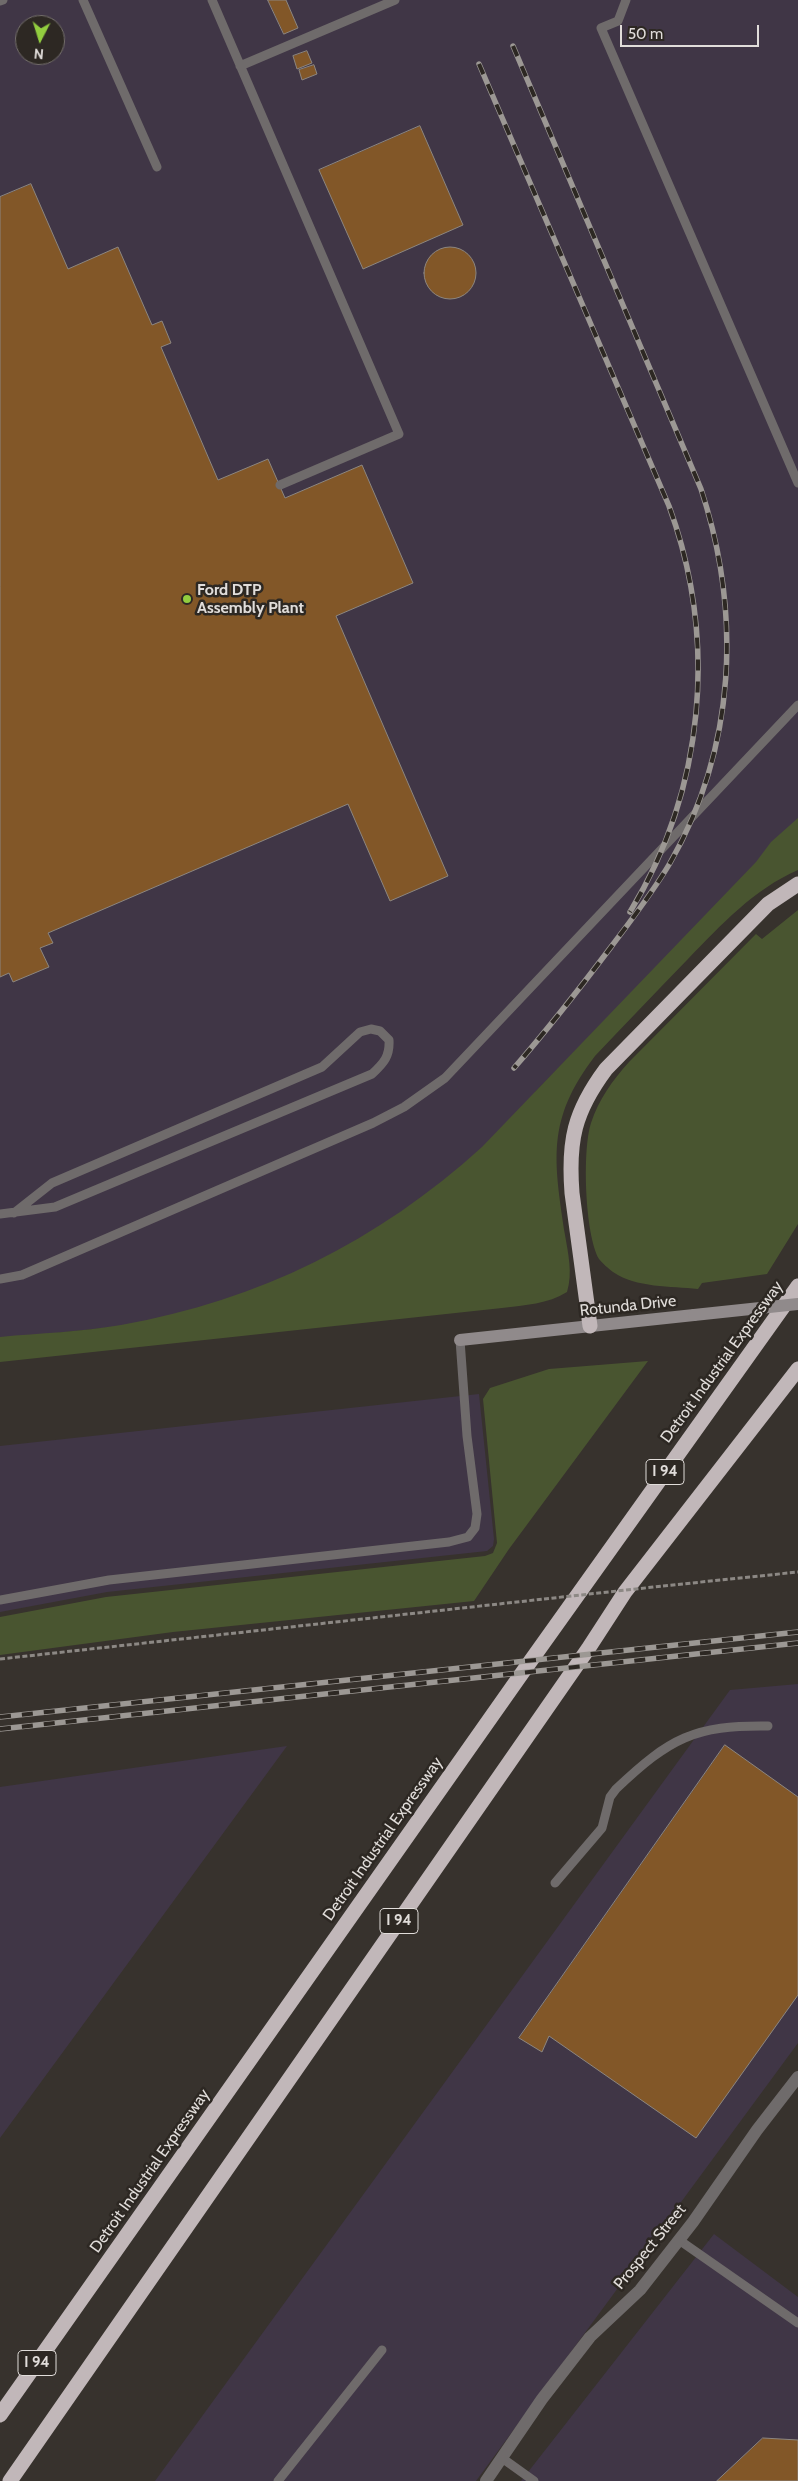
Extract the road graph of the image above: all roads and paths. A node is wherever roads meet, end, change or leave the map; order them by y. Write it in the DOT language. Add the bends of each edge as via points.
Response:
graph roads {
  1 [pos="84,0"];
  2 [pos="212,0"];
  3 [pos="395,0"];
  4 [pos="626,0"];
  5 [pos="240,66"];
  6 [pos="157,167"];
  7 [pos="798,483"];
  8 [pos="280,485"];
  9 [pos="798,704"];
  10 [pos="798,884"];
  11 [pos="14,1213"];
  12 [pos="0,1214"];
  13 [pos="0,1279"];
  14 [pos="798,1286"];
  15 [pos="798,1304"];
  16 [pos="590,1326"];
  17 [pos="460,1340"];
  18 [pos="798,1369"];
  19 [pos="798,1572"];
  20 [pos="0,1600"];
  21 [pos="0,1659"];
  22 [pos="768,1726"];
  23 [pos="555,1883"];
  24 [pos="798,2077"];
  25 [pos="679,2240"];
  26 [pos="798,2323"];
  27 [pos="382,2350"];
  28 [pos="14,2396"];
  29 [pos="0,2410"];
  30 [pos="0,2415"];
  31 [pos="502,2458"];
  32 [pos="10,2481"];
  33 [pos="278,2481"];
  34 [pos="486,2481"];
  35 [pos="534,2481"];
  1 -- 6 [label="lane"];
  2 -- 5 [label="lane"];
  3 -- 5 [label="lane"];
  4 -- 7 [label="lane" via="618,21 601,28"];
  5 -- 8 [label="lane" via="399,434"];
  9 -- 13 [label="lane" via="445,1078 429,1091 373,1123 22,1274"];
  10 -- 16 [label="highway" via="768,904 606,1069 576,1120 570,1173"];
  11 -- 11 [label="lane" via="55,1207 372,1074 385,1062 390,1051 389,1040 380,1031 360,1032 322,1067 52,1183"];
  11 -- 12 [label="lane"];
  14 -- 28 [label="highway, Detroit Industrial Expressway / I 94"];
  15 -- 16 [label="main road, Rotunda Drive, bridge"];
  16 -- 17 [label="main road, Rotunda Drive"];
  17 -- 20 [label="lane" via="477,1514 475,1528 468,1537 449,1542 109,1580"];
  18 -- 32 [label="highway, I 94" via="625,1592"];
  19 -- 21 [label="path, bridge"];
  22 -- 23 [label="lane" via="708,1729 665,1748 616,1788 610,1797 602,1828"];
  24 -- 25 [label="street, Prospect Street"];
  25 -- 26 [label="lane"];
  25 -- 31 [label="street, Prospect Street" via="640,2290 590,2338 542,2399"];
  27 -- 33 [label="lane"];
  28 -- 29 [label="highway"];
  28 -- 30 [label="highway, Detroit Industrial Expressway / I 94"];
  31 -- 34 [label="street, Prospect Street"];
  31 -- 35 [label="lane"];
}
